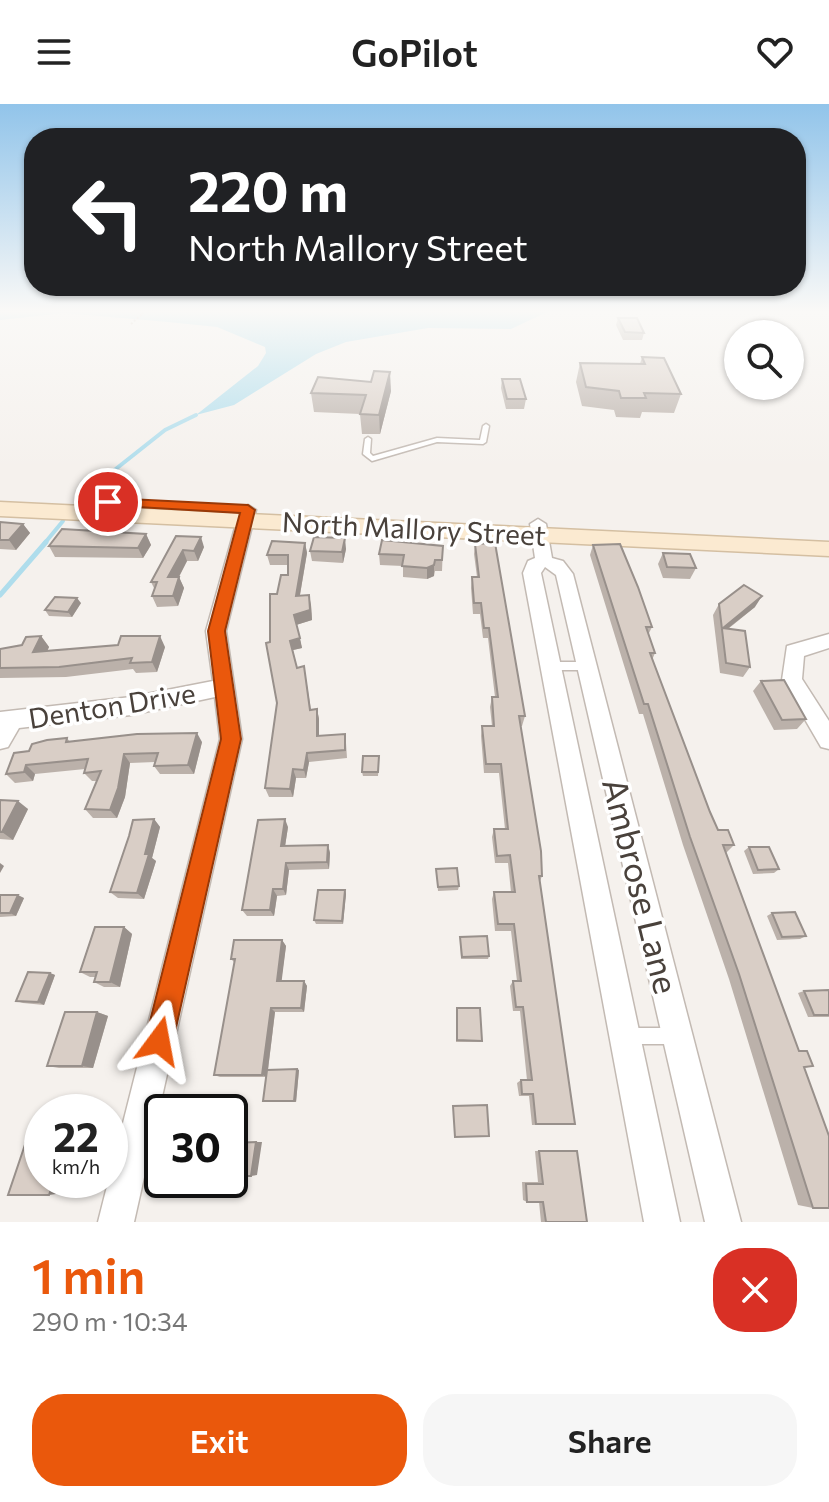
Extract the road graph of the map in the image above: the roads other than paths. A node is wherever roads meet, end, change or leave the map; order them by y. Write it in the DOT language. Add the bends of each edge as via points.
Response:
graph roads {
  1 [pos="486,426"];
  2 [pos="368,439"];
  3 [pos="0,497"];
  4 [pos="0,509"];
  5 [pos="246,515"];
  6 [pos="829,538"];
  7 [pos="541,540"];
  8 [pos="829,549"];
  9 [pos="829,641"];
  10 [pos="551,666"];
  11 [pos="586,666"];
  12 [pos="224,687"];
  13 [pos="4,728"];
  14 [pos="829,740"];
  15 [pos="625,1036"];
  16 [pos="678,1036"];
  17 [pos="116,1222"];
  18 [pos="662,1222"];
  19 [pos="723,1222"];
  1 -- 2 [label="lane" via="483,442 437,440 372,459 366,454"];
  3 -- 5 [label="main road, North Mallory Street"];
  4 -- 5 [label="main road, North Mallory Street"];
  5 -- 7 [label="main road, North Mallory Street"];
  5 -- 12 [label="street" via="216,631"];
  6 -- 7 [label="main road, North Mallory Street"];
  7 -- 8 [label="main road, North Mallory Street"];
  7 -- 10 [label="street, Ambrose Lane" via="532,570"];
  7 -- 11 [label="street, Ambrose Lane" via="564,574"];
  9 -- 14 [label="street" via="794,651 792,680"];
  10 -- 11 [label="lane"];
  10 -- 15 [label="street, Ambrose Lane"];
  11 -- 16 [label="street, Ambrose Lane"];
  12 -- 13 [label="street, Denton Drive"];
  12 -- 17 [label="street" via="231,739"];
  15 -- 16 [label="lane"];
  15 -- 18 [label="street, Ambrose Lane"];
  16 -- 19 [label="street, Ambrose Lane"];
}
